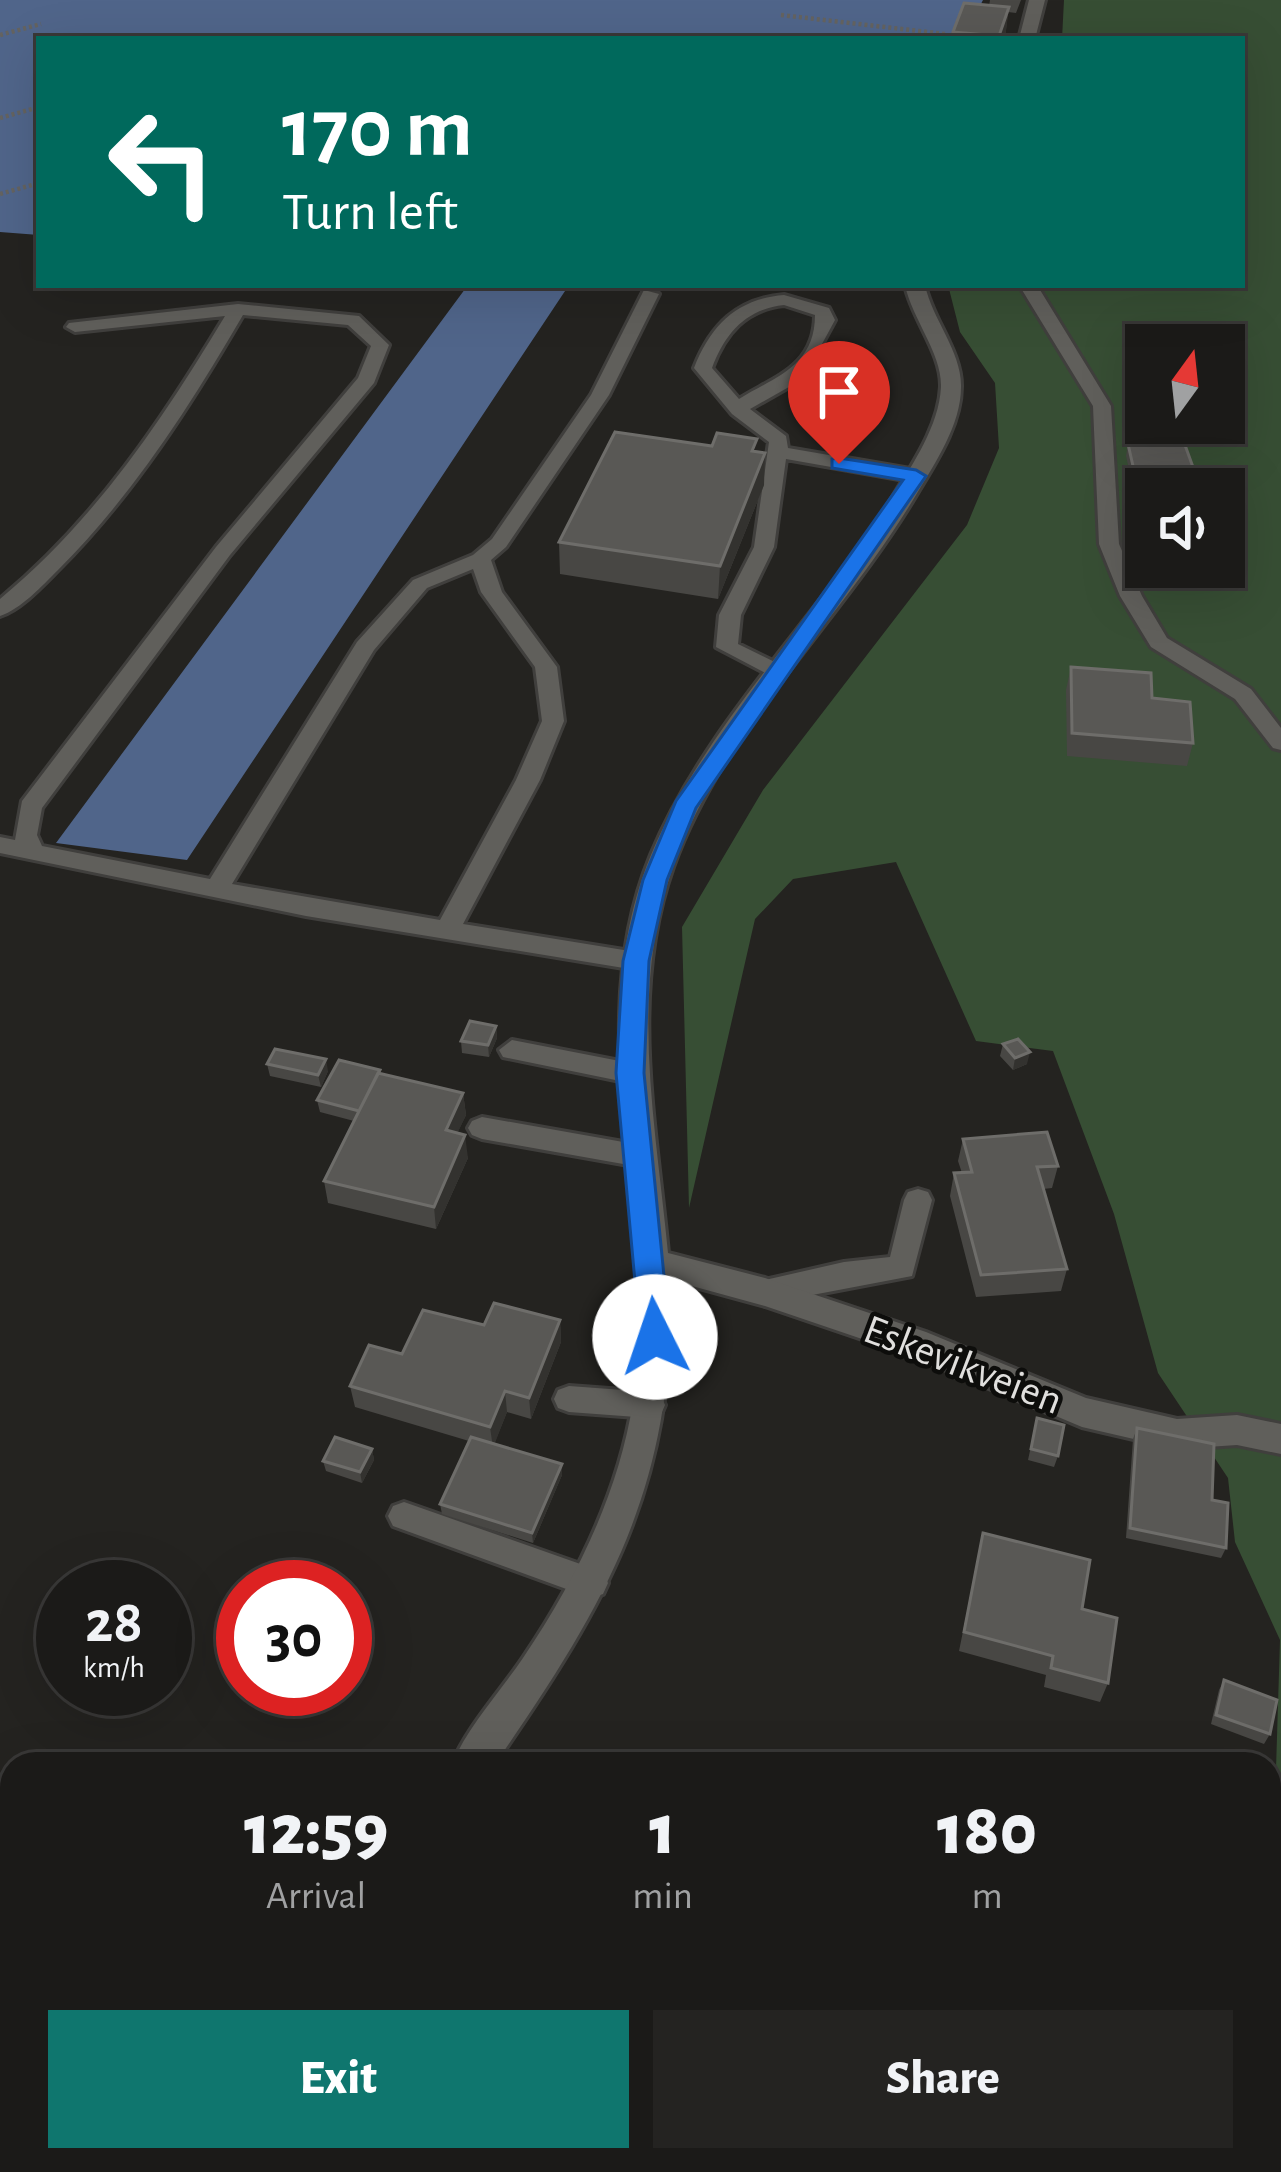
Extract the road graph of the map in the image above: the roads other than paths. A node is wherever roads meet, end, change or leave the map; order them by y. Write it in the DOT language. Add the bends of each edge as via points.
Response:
graph roads {
  1 [pos="1036,0"];
  2 [pos="1028,36"];
  3 [pos="916,288"];
  4 [pos="1030,288"];
  5 [pos="650,294"];
  6 [pos="238,309"];
  7 [pos="75,327"];
  8 [pos="740,410"];
  9 [pos="778,452"];
  10 [pos="916,476"];
  11 [pos="480,559"];
  12 [pos="0,610"];
  13 [pos="777,672"];
  14 [pos="1281,743"];
  15 [pos="0,845"];
  16 [pos="33,852"];
  17 [pos="218,887"];
  18 [pos="447,930"];
  19 [pos="636,961"];
  20 [pos="512,1050"];
  21 [pos="630,1073"];
  22 [pos="482,1128"];
  23 [pos="640,1156"];
  24 [pos="918,1200"];
  25 [pos="650,1262"];
  26 [pos="765,1292"];
  27 [pos="569,1399"];
  28 [pos="650,1406"];
  29 [pos="1281,1438"];
  30 [pos="404,1516"];
  31 [pos="591,1582"];
  32 [pos="481,1752"];
  1 -- 2 [label="street"];
  3 -- 10 [label="street" via="951,383 948,418"];
  4 -- 14 [label="lane" via="1102,406 1109,544 1131,596 1159,642 1244,694"];
  5 -- 11 [label="lane" via="600,394 500,543"];
  6 -- 7 [label="lane"];
  6 -- 12 [label="lane" via="91,528"];
  6 -- 16 [label="lane" via="353,320 380,345 367,379 224,551 30,808 25,835"];
  8 -- 8 [label="lane" via="703,368 709,347 738,312 764,300 823,312 820,335 788,383"];
  8 -- 9 [label="lane" via="779,440"];
  9 -- 10 [label="lane"];
  9 -- 13 [label="lane" via="764,547 730,615 727,647"];
  10 -- 13 [label="street"];
  11 -- 17 [label="lane" via="420,584 365,646"];
  11 -- 18 [label="lane" via="492,592 546,668 553,722"];
  13 -- 19 [label="street" via="685,807 655,880"];
  15 -- 16 [label="lane"];
  16 -- 17 [label="lane"];
  17 -- 18 [label="lane"];
  18 -- 19 [label="lane"];
  19 -- 21 [label="street"];
  20 -- 21 [label="lane"];
  21 -- 23 [label="street"];
  22 -- 23 [label="lane"];
  23 -- 25 [label="street"];
  24 -- 26 [label="lane" via="902,1268"];
  25 -- 26 [label="street, Eskevikveien"];
  25 -- 28 [label="street"];
  26 -- 29 [label="street, Eskevikveien" via="926,1346 1082,1412 1177,1434 1238,1430"];
  27 -- 28 [label="lane"];
  28 -- 31 [label="street" via="621,1519"];
  30 -- 31 [label="lane"];
  31 -- 32 [label="street" via="560,1641"];
}
